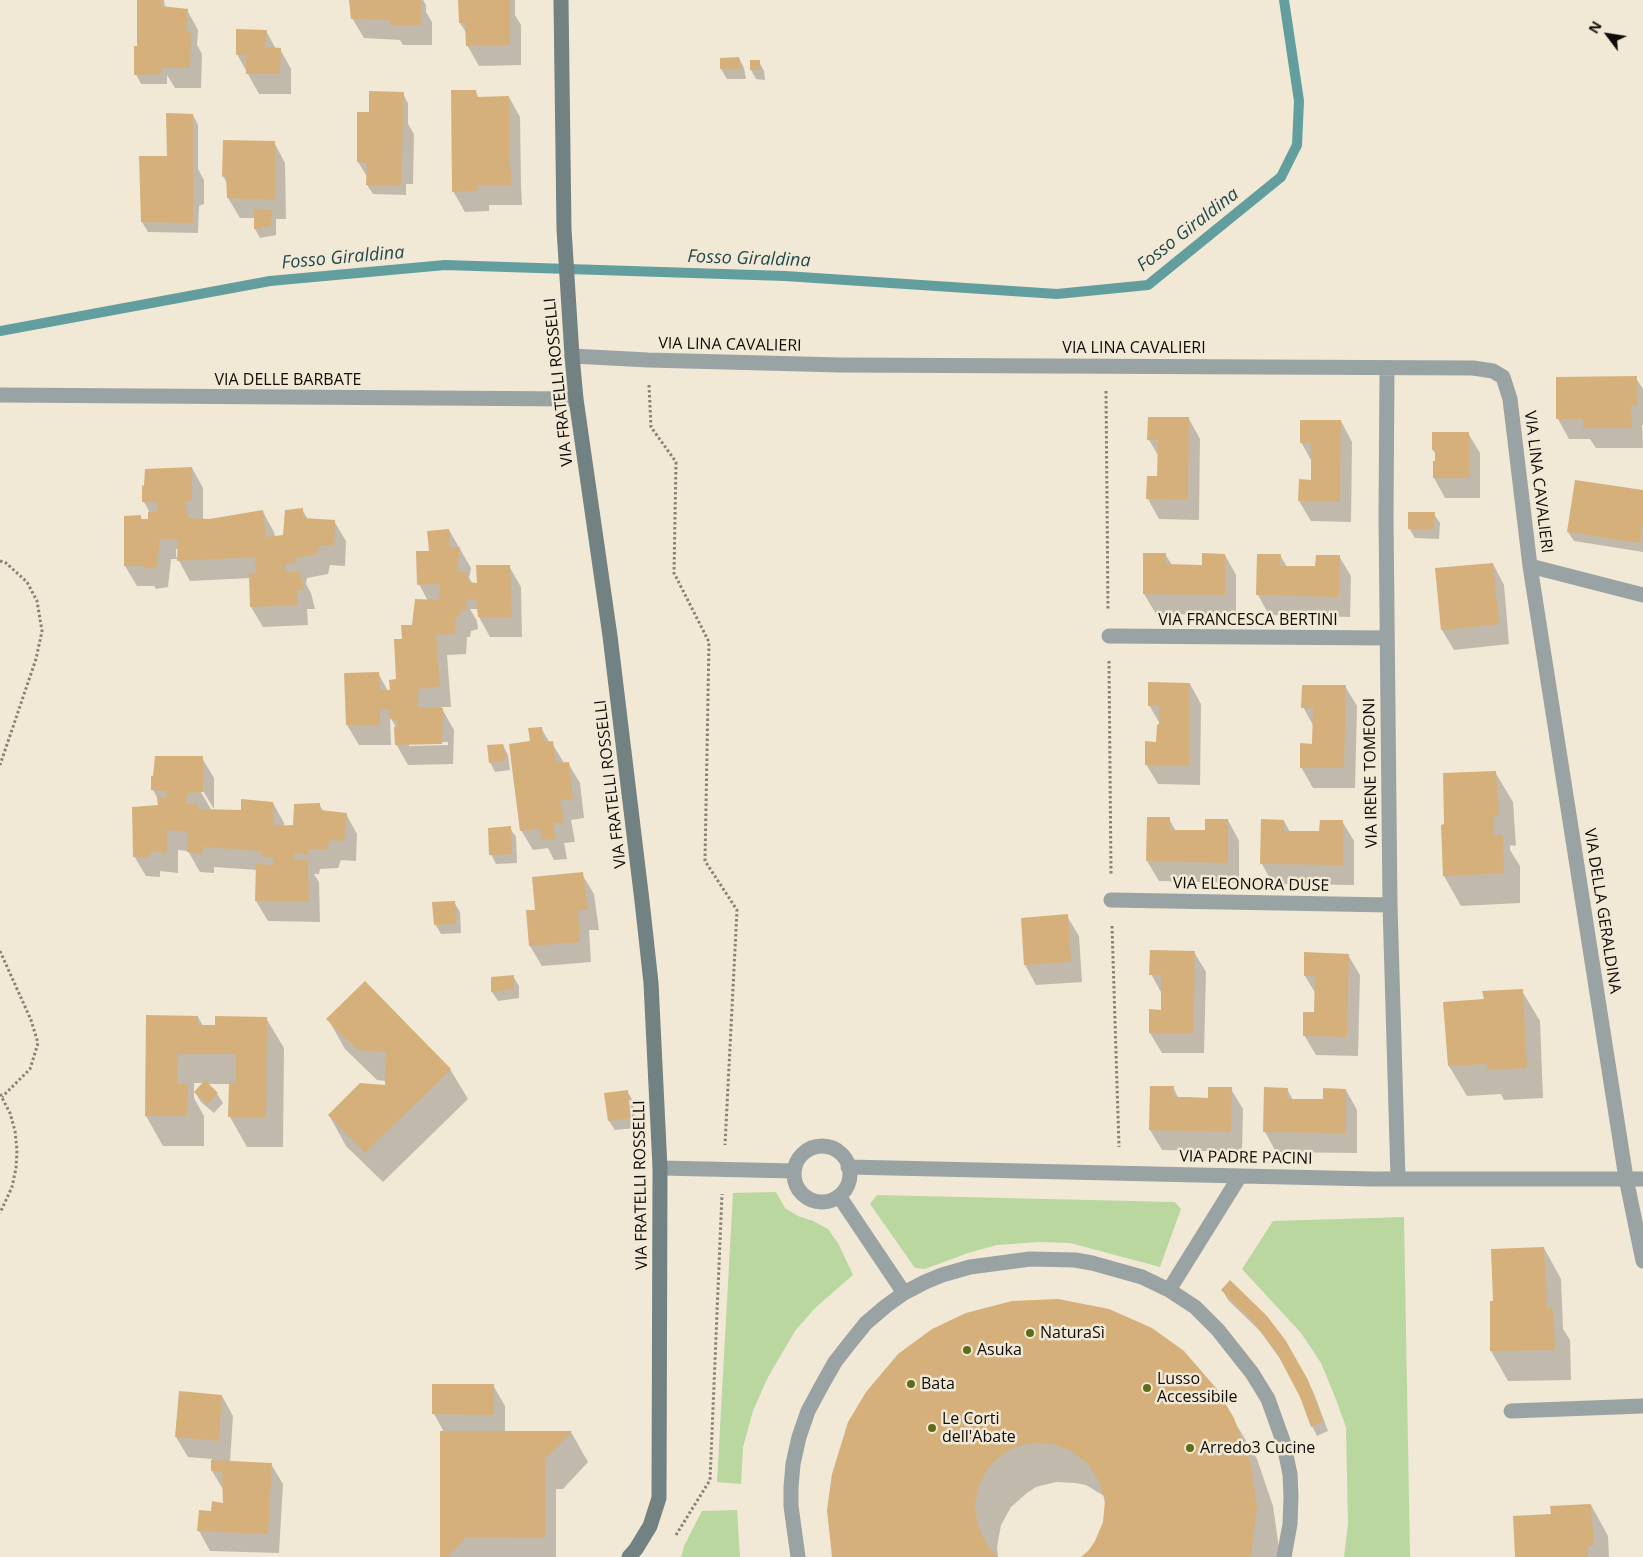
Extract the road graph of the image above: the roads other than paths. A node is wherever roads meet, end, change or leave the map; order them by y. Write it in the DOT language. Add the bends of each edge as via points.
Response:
graph roads {
  1 [pos="561,0"];
  2 [pos="572,356"];
  3 [pos="1387,368"];
  4 [pos="0,395"];
  5 [pos="576,399"];
  6 [pos="1530,566"];
  7 [pos="1643,596"];
  8 [pos="1109,636"];
  9 [pos="1387,638"];
  10 [pos="1111,900"];
  11 [pos="1390,905"];
  12 [pos="848,1166"];
  13 [pos="660,1168"];
  14 [pos="794,1171"];
  15 [pos="1240,1176"];
  16 [pos="1398,1178"];
  17 [pos="1626,1178"];
  18 [pos="1643,1179"];
  19 [pos="839,1196"];
  20 [pos="1643,1261"];
  21 [pos="1169,1290"];
  22 [pos="904,1293"];
  23 [pos="1643,1406"];
  24 [pos="1511,1411"];
  25 [pos="629,1557"];
  26 [pos="798,1557"];
  27 [pos="1284,1557"];
  1 -- 2 [label="street, VIA FRATELLI ROSSELLI" via="564,229"];
  2 -- 3 [label="street, VIA LINA CAVALIERI" via="840,365"];
  2 -- 5 [label="street, VIA FRATELLI ROSSELLI"];
  3 -- 6 [label="street, VIA LINA CAVALIERI" via="1473,368 1493,371 1503,377 1510,399"];
  3 -- 9 [label="street, VIA IRENE TOMEONI"];
  4 -- 5 [label="street, VIA DELLE BARBATE"];
  5 -- 13 [label="street, VIA FRATELLI ROSSELLI" via="610,636 651,984"];
  6 -- 7 [label="street"];
  6 -- 17 [label="street, VIA DELLA GERALDINA"];
  8 -- 9 [label="street, VIA FRANCESCA BERTINI"];
  9 -- 11 [label="street, VIA IRENE TOMEONI"];
  10 -- 11 [label="street, VIA ELEONORA DUSE"];
  11 -- 16 [label="street, VIA IRENE TOMEONI"];
  12 -- 14 [label="street" via="839,1152 823,1146 801,1156"];
  12 -- 15 [label="street, VIA PADRE PACINI"];
  12 -- 19 [label="street" via="848,1183"];
  13 -- 14 [label="street"];
  13 -- 25 [label="street, VIA FRATELLI ROSSELLI" via="659,1498 650,1526"];
  14 -- 19 [label="street" via="798,1189 804,1196 822,1202"];
  15 -- 16 [label="street, VIA PADRE PACINI"];
  15 -- 21 [label="street"];
  16 -- 17 [label="street, VIA PADRE PACINI"];
  17 -- 18 [label="street, VIA PADRE PACINI"];
  17 -- 20 [label="street, VIA DELLA GERALDINA"];
  19 -- 22 [label="street"];
  21 -- 22 [label="street" via="1142,1277 1092,1262 1030,1259 942,1275"];
  21 -- 27 [label="street" via="1195,1307 1218,1330 1252,1372 1268,1399 1290,1474 1290,1524"];
  22 -- 26 [label="street" via="866,1323 835,1362 808,1411 799,1437 791,1487"];
  23 -- 24 [label="street"];
}
